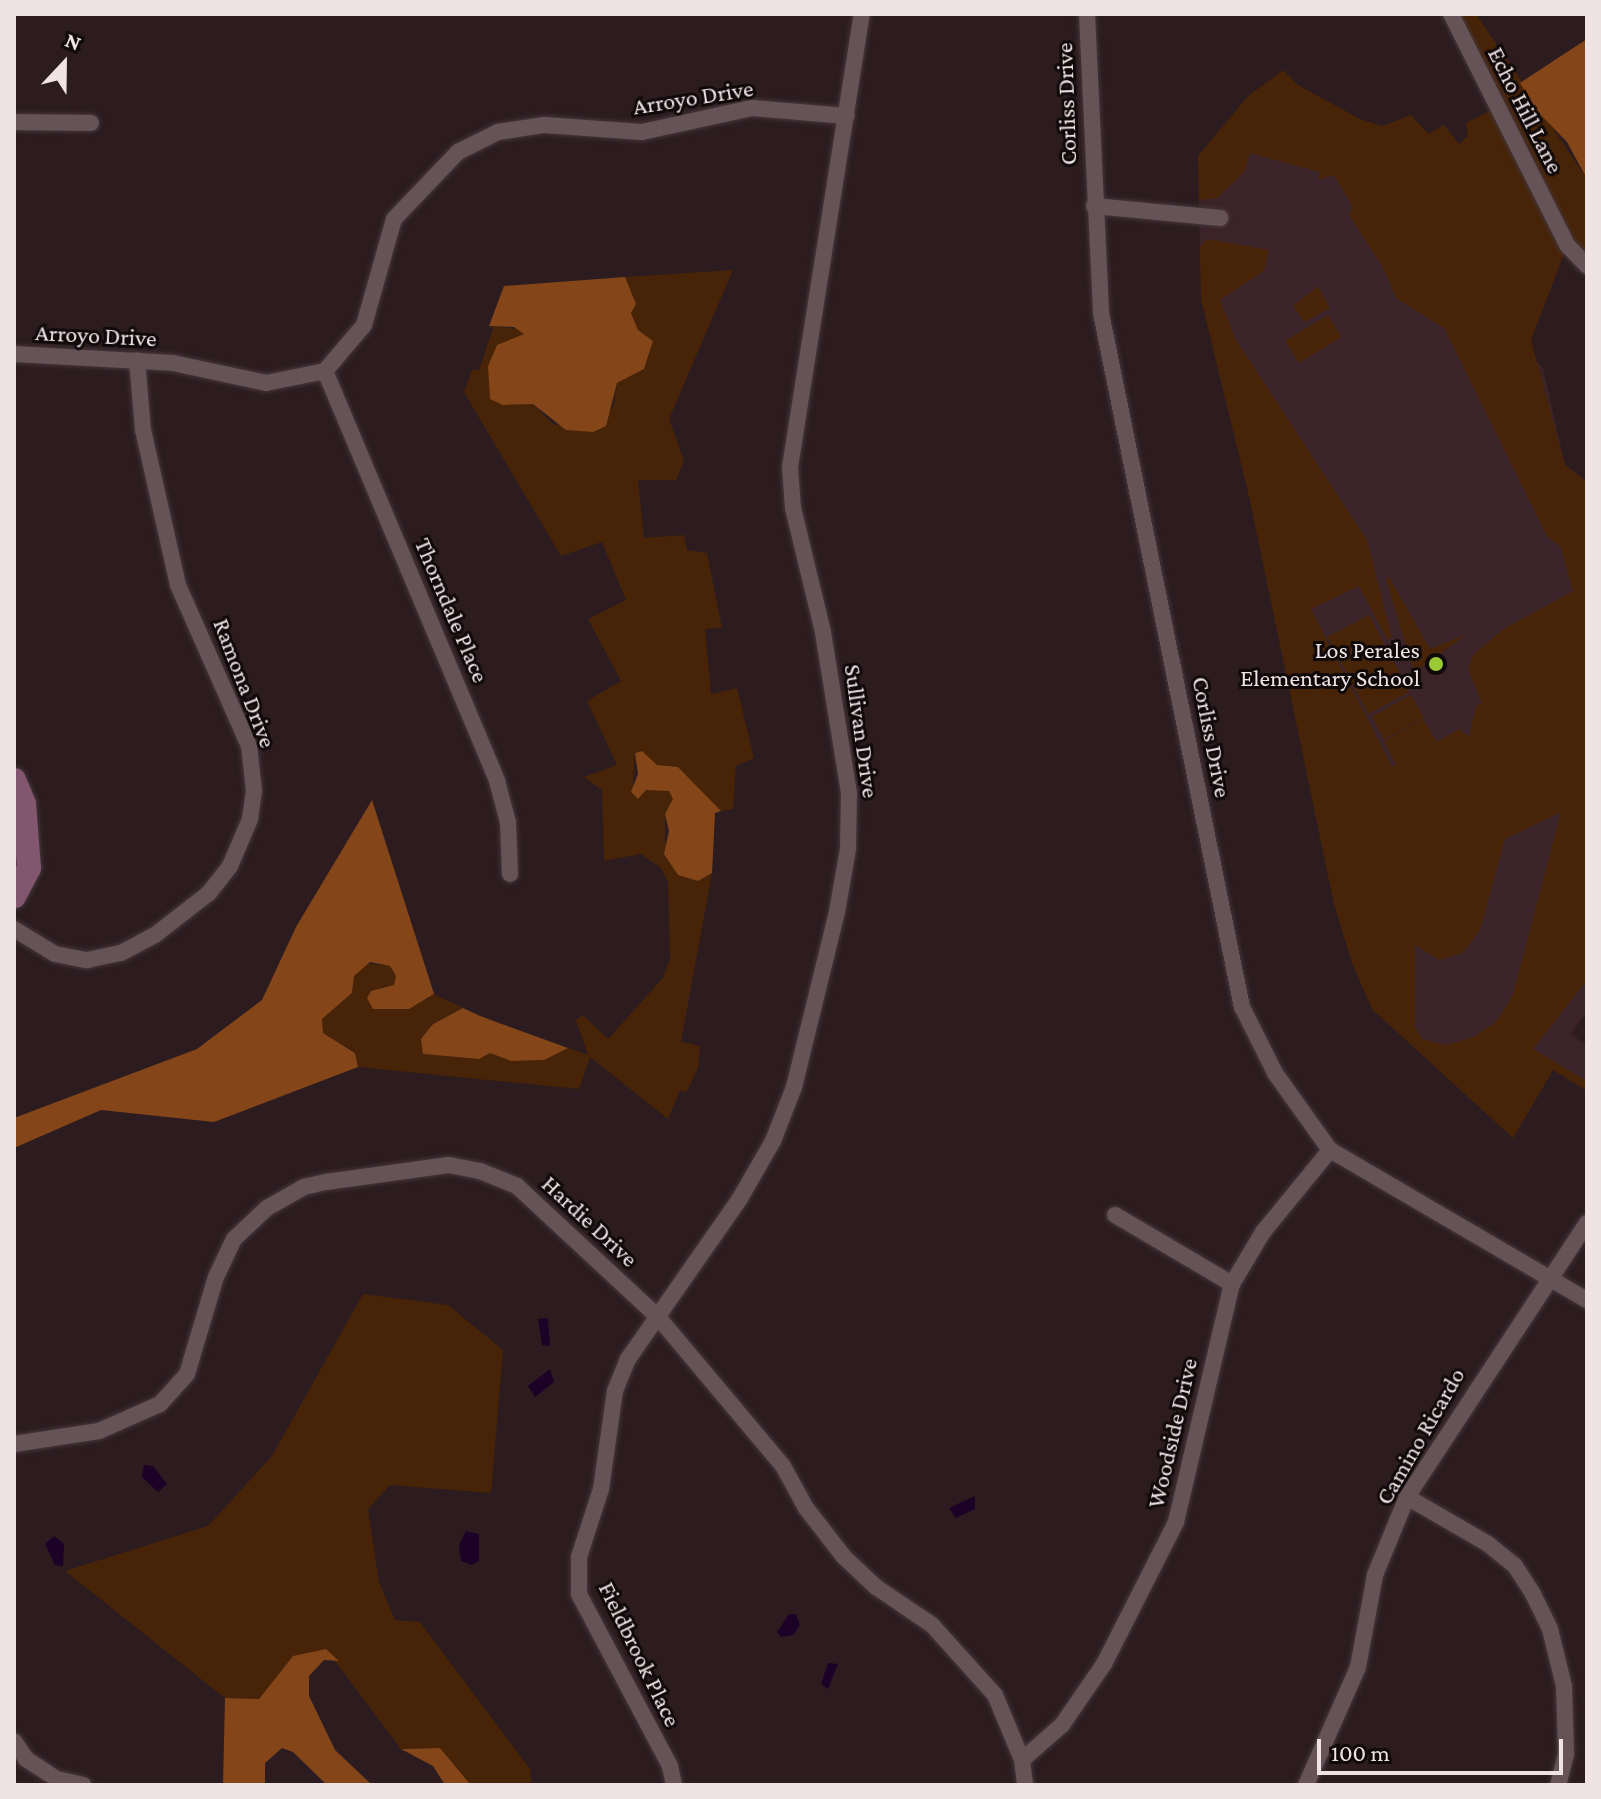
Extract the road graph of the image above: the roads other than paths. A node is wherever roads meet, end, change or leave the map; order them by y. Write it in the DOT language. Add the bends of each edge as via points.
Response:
graph roads {
  1 [pos="862,14"];
  2 [pos="1087,14"];
  3 [pos="1451,14"];
  4 [pos="847,116"];
  5 [pos="14,122"];
  6 [pos="91,123"];
  7 [pos="1094,206"];
  8 [pos="1220,218"];
  9 [pos="1587,266"];
  10 [pos="14,354"];
  11 [pos="137,360"];
  12 [pos="325,371"];
  13 [pos="14,780"];
  14 [pos="510,874"];
  15 [pos="14,896"];
  16 [pos="14,929"];
  17 [pos="1330,1150"];
  18 [pos="1115,1215"];
  19 [pos="1587,1223"];
  20 [pos="1549,1276"];
  21 [pos="1232,1284"];
  22 [pos="1587,1300"];
  23 [pos="658,1317"];
  24 [pos="14,1444"];
  25 [pos="1407,1497"];
  26 [pos="14,1741"];
  27 [pos="1022,1760"];
  28 [pos="83,1785"];
  29 [pos="674,1785"];
  30 [pos="1025,1785"];
  31 [pos="1306,1785"];
  32 [pos="1558,1785"];
  1 -- 4 [label="street"];
  2 -- 7 [label="street, Corliss Drive"];
  3 -- 9 [label="street, Echo Hill Lane" via="1567,245"];
  4 -- 12 [label="street, Arroyo Drive" via="752,108 642,132 544,125 498,132 458,152 394,219 364,325"];
  4 -- 23 [label="street, Sullivan Drive" via="790,467 793,508 823,632 849,793 848,849 794,1087 773,1141"];
  5 -- 6 [label="street"];
  7 -- 8 [label="street"];
  7 -- 17 [label="street, Corliss Drive" via="1106,341 1242,1007 1275,1073"];
  10 -- 11 [label="street, Arroyo Drive"];
  11 -- 12 [label="street, Arroyo Drive" via="266,383"];
  11 -- 16 [label="street, Ramona Drive" via="143,430 178,585 249,746 254,791 250,819 230,866 209,893 155,935 121,953 87,960 55,954"];
  12 -- 14 [label="street, Thorndale Place" via="497,781 508,822"];
  13 -- 15 [label="street" via="24,804 29,868"];
  17 -- 20 [label="street, Corliss Drive" via="1384,1186"];
  17 -- 21 [label="street, Woodside Drive" via="1263,1232"];
  18 -- 21 [label="street"];
  19 -- 20 [label="street, Camino Ricardo"];
  20 -- 22 [label="street, Corliss Drive"];
  20 -- 25 [label="street, Camino Ricardo"];
  21 -- 27 [label="street, Woodside Drive" via="1176,1522 1079,1704"];
  23 -- 24 [label="street, Hardie Drive" via="517,1186 449,1165 326,1182 304,1187 267,1208 234,1239 216,1277 187,1374 160,1404 99,1431"];
  23 -- 27 [label="street, Hardie Drive" via="783,1466 806,1508 844,1557 876,1587 932,1625 995,1695"];
  23 -- 29 [label="street, Fieldbrook Place" via="628,1359 615,1391 601,1489 579,1557 579,1594 670,1766"];
  25 -- 31 [label="street, Camino Ricardo" via="1375,1575 1358,1667"];
  25 -- 32 [label="street" via="1488,1544 1515,1566 1533,1594 1550,1629 1564,1686 1566,1754"];
  26 -- 28 [label="street" via="26,1759 57,1779"];
  27 -- 30 [label="street, Hardie Drive"];
}
